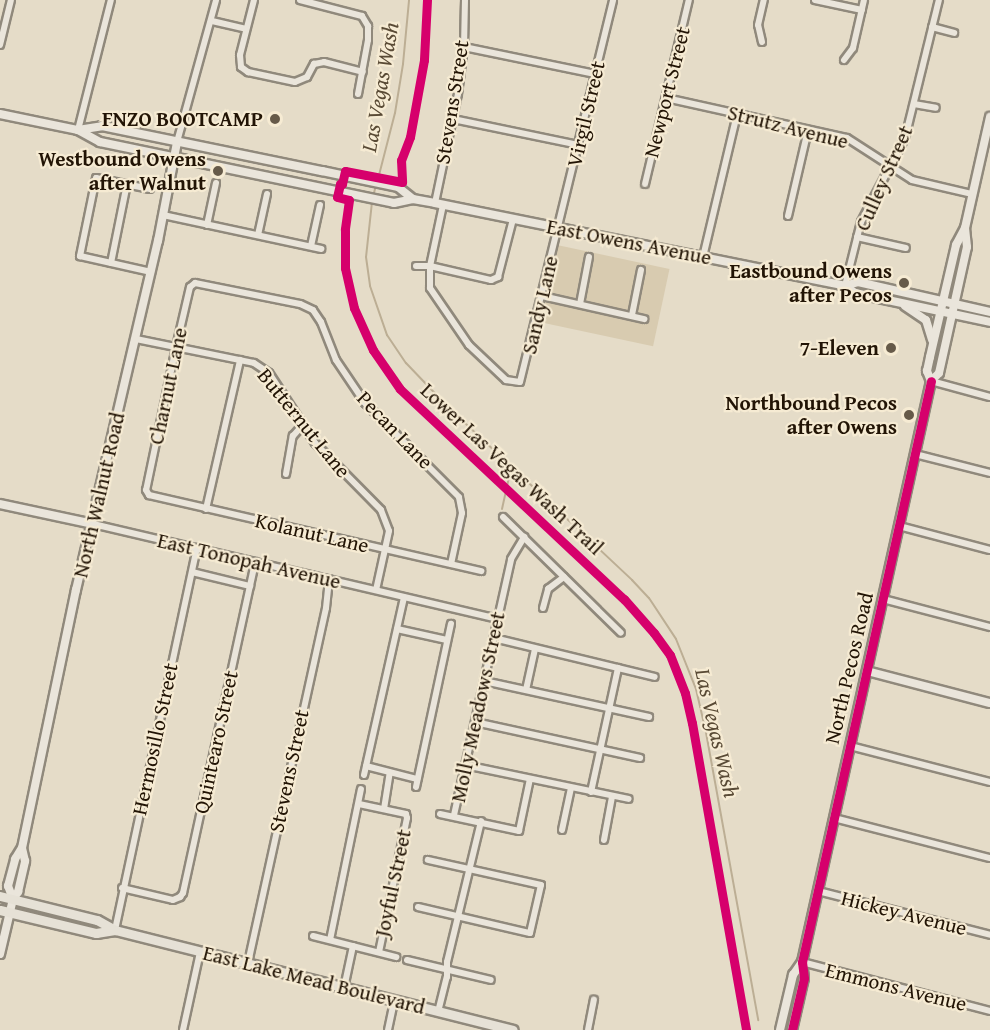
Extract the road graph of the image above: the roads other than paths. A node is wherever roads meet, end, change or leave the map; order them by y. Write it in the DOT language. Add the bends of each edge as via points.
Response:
graph roads {
  1 [pos="11,0"];
  2 [pos="111,0"];
  3 [pos="216,0"];
  4 [pos="254,0"];
  5 [pos="300,0"];
  6 [pos="465,0"];
  7 [pos="613,0"];
  8 [pos="689,0"];
  9 [pos="764,0"];
  10 [pos="815,0"];
  11 [pos="864,0"];
  12 [pos="939,0"];
  13 [pos="862,10"];
  14 [pos="212,21"];
  15 [pos="932,27"];
  16 [pos="246,29"];
  17 [pos="954,33"];
  18 [pos="762,42"];
  19 [pos="0,45"];
  20 [pos="464,47"];
  21 [pos="844,60"];
  22 [pos="363,72"];
  23 [pos="595,74"];
  24 [pos="358,94"];
  25 [pos="666,98"];
  26 [pos="914,104"];
  27 [pos="936,108"];
  28 [pos="0,114"];
  29 [pos="737,114"];
  30 [pos="990,117"];
  31 [pos="453,118"];
  32 [pos="78,130"];
  33 [pos="808,130"];
  34 [pos="177,142"];
  35 [pos="579,145"];
  36 [pos="174,158"];
  37 [pos="891,167"];
  38 [pos="216,183"];
  39 [pos="127,184"];
  40 [pos="645,184"];
  41 [pos="150,189"];
  42 [pos="267,194"];
  43 [pos="972,194"];
  44 [pos="413,199"];
  45 [pos="439,204"];
  46 [pos="320,205"];
  47 [pos="163,215"];
  48 [pos="788,216"];
  49 [pos="513,219"];
  50 [pos="207,225"];
  51 [pos="558,228"];
  52 [pos="965,228"];
  53 [pos="258,235"];
  54 [pos="857,237"];
  55 [pos="311,246"];
  56 [pos="906,248"];
  57 [pos="321,249"];
  58 [pos="589,257"];
  59 [pos="703,257"];
  60 [pos="111,263"];
  61 [pos="416,266"];
  62 [pos="430,266"];
  63 [pos="641,270"];
  64 [pos="151,272"];
  65 [pos="195,283"];
  66 [pos="845,286"];
  67 [pos="542,296"];
  68 [pos="943,300"];
  69 [pos="895,301"];
  70 [pos="955,303"];
  71 [pos="580,304"];
  72 [pos="941,311"];
  73 [pos="990,312"];
  74 [pos="952,313"];
  75 [pos="632,315"];
  76 [pos="644,320"];
  77 [pos="990,322"];
  78 [pos="136,339"];
  79 [pos="176,347"];
  80 [pos="932,350"];
  81 [pos="240,360"];
  82 [pos="931,381"];
  83 [pos="520,382"];
  84 [pos="990,397"];
  85 [pos="302,426"];
  86 [pos="915,454"];
  87 [pos="990,473"];
  88 [pos="286,474"];
  89 [pos="146,490"];
  90 [pos="0,504"];
  91 [pos="206,509"];
  92 [pos="503,517"];
  93 [pos="93,524"];
  94 [pos="899,526"];
  95 [pos="524,537"];
  96 [pos="197,548"];
  97 [pos="385,549"];
  98 [pos="990,550"];
  99 [pos="255,562"];
  100 [pos="451,564"];
  101 [pos="481,571"];
  102 [pos="192,572"];
  103 [pos="564,576"];
  104 [pos="329,579"];
  105 [pos="250,585"];
  106 [pos="376,590"];
  107 [pos="404,597"];
  108 [pos="883,599"];
  109 [pos="543,608"];
  110 [pos="497,619"];
  111 [pos="451,624"];
  112 [pos="990,627"];
  113 [pos="397,629"];
  114 [pos="621,633"];
  115 [pos="447,640"];
  116 [pos="502,640"];
  117 [pos="535,648"];
  118 [pos="618,668"];
  119 [pos="867,671"];
  120 [pos="655,676"];
  121 [pos="484,681"];
  122 [pos="526,690"];
  123 [pos="990,704"];
  124 [pos="609,709"];
  125 [pos="649,717"];
  126 [pos="475,722"];
  127 [pos="850,746"];
  128 [pos="600,749"];
  129 [pos="640,758"];
  130 [pos="465,765"];
  131 [pos="366,766"];
  132 [pos="390,772"];
  133 [pos="364,775"];
  134 [pos="530,779"];
  135 [pos="990,782"];
  136 [pos="571,788"];
  137 [pos="361,789"];
  138 [pos="591,792"];
  139 [pos="612,797"];
  140 [pos="629,799"];
  141 [pos="359,804"];
  142 [pos="384,809"];
  143 [pos="440,814"];
  144 [pos="454,815"];
  145 [pos="834,818"];
  146 [pos="481,821"];
  147 [pos="562,830"];
  148 [pos="604,840"];
  149 [pos="990,858"];
  150 [pos="428,860"];
  151 [pos="469,869"];
  152 [pos="123,888"];
  153 [pos="818,891"];
  154 [pos="0,896"];
  155 [pos="13,899"];
  156 [pos="418,907"];
  157 [pos="0,910"];
  158 [pos="10,912"];
  159 [pos="458,916"];
  160 [pos="115,930"];
  161 [pos="990,935"];
  162 [pos="313,936"];
  163 [pos="330,940"];
  164 [pos="353,946"];
  165 [pos="200,952"];
  166 [pos="379,952"];
  167 [pos="0,954"];
  168 [pos="396,957"];
  169 [pos="407,960"];
  170 [pos="248,963"];
  171 [pos="802,963"];
  172 [pos="448,970"];
  173 [pos="491,980"];
  174 [pos="344,988"];
  175 [pos="594,1000"];
  176 [pos="394,1001"];
  177 [pos="990,1011"];
  178 [pos="438,1012"];
  179 [pos="183,1030"];
  180 [pos="388,1030"];
  181 [pos="513,1030"];
  182 [pos="588,1030"];
  183 [pos="780,1030"];
  184 [pos="792,1030"];
  1 -- 19 [label="street"];
  2 -- 32 [label="street"];
  3 -- 14 [label="street"];
  4 -- 16 [label="street"];
  5 -- 22 [label="street" via="362,16 368,27"];
  6 -- 20 [label="street, Stevens Street"];
  7 -- 23 [label="street, Virgil Street"];
  8 -- 25 [label="street, Newport Street"];
  9 -- 18 [label="street" via="758,25"];
  10 -- 13 [label="street"];
  11 -- 13 [label="street"];
  12 -- 15 [label="street, Culley Street"];
  13 -- 21 [label="street" via="853,48"];
  14 -- 16 [label="street"];
  14 -- 34 [label="street"];
  15 -- 17 [label="street"];
  15 -- 26 [label="street, Culley Street"];
  16 -- 22 [label="street" via="240,61 248,72 295,82 307,77 314,64 324,62"];
  20 -- 23 [label="street"];
  20 -- 31 [label="street, Stevens Street"];
  22 -- 24 [label="street"];
  23 -- 35 [label="street, Virgil Street"];
  25 -- 29 [label="street, Strutz Avenue"];
  25 -- 40 [label="street, Newport Street"];
  26 -- 27 [label="street"];
  26 -- 37 [label="street, Culley Street" via="905,138"];
  28 -- 32 [label="main road, East Owens Avenue"];
  29 -- 33 [label="street, Strutz Avenue"];
  29 -- 59 [label="street"];
  30 -- 43 [label="main road, North Pecos Road"];
  31 -- 35 [label="street"];
  31 -- 45 [label="street, Stevens Street"];
  32 -- 34 [label="main road, East Owens Avenue" via="102,126"];
  32 -- 36 [label="main road, East Owens Avenue" via="100,142"];
  33 -- 37 [label="street, Strutz Avenue" via="847,138"];
  33 -- 48 [label="street"];
  34 -- 36 [label="street, North Walnut Road"];
  34 -- 44 [label="main road, East Owens Avenue" via="398,187"];
  35 -- 51 [label="street, Virgil Street"];
  36 -- 44 [label="main road, East Owens Avenue" via="394,203"];
  36 -- 47 [label="street, North Walnut Road"];
  37 -- 43 [label="street, Strutz Avenue" via="912,180"];
  37 -- 54 [label="street, Culley Street" via="870,200"];
  38 -- 50 [label="street"];
  39 -- 41 [label="street"];
  39 -- 60 [label="street"];
  39 -- 60 [label="street" via="96,178 80,256"];
  42 -- 53 [label="street"];
  43 -- 52 [label="main road, North Pecos Road"];
  44 -- 45 [label="main road, East Owens Avenue"];
  45 -- 49 [label="main road, East Owens Avenue"];
  45 -- 62 [label="street, Stevens Street"];
  46 -- 55 [label="street"];
  47 -- 50 [label="street"];
  47 -- 64 [label="street, North Walnut Road"];
  49 -- 51 [label="main road, East Owens Avenue"];
  49 -- 62 [label="street" via="498,277 491,280"];
  50 -- 53 [label="street"];
  51 -- 59 [label="main road, East Owens Avenue"];
  51 -- 67 [label="street, Sandy Lane"];
  52 -- 68 [label="main road, North Pecos Road" via="956,245"];
  52 -- 70 [label="main road, North Pecos Road" via="967,247"];
  53 -- 55 [label="street"];
  54 -- 56 [label="street"];
  54 -- 66 [label="street, Culley Street"];
  55 -- 57 [label="street"];
  58 -- 71 [label="street"];
  59 -- 66 [label="main road, East Owens Avenue"];
  60 -- 64 [label="street"];
  61 -- 62 [label="street"];
  62 -- 83 [label="street, Stevens Street" via="429,282 436,300 469,345 506,380"];
  63 -- 75 [label="street"];
  64 -- 78 [label="street, North Walnut Road"];
  65 -- 79 [label="street, Charnut Lane" via="190,287"];
  65 -- 100 [label="street, Pecan Lane" via="313,310 336,360 365,404 459,497 462,513"];
  66 -- 68 [label="main road, East Owens Avenue" via="858,282"];
  66 -- 69 [label="main road, East Owens Avenue" via="855,293"];
  67 -- 71 [label="street"];
  67 -- 83 [label="street, Sandy Lane"];
  68 -- 70 [label="main road, East Owens Avenue"];
  68 -- 72 [label="main road, North Pecos Road"];
  69 -- 72 [label="main road, East Owens Avenue"];
  69 -- 80 [label="main road" via="926,320"];
  70 -- 73 [label="main road, East Owens Avenue"];
  70 -- 74 [label="main road, North Pecos Road"];
  71 -- 75 [label="street"];
  72 -- 74 [label="main road, East Owens Avenue"];
  72 -- 80 [label="main road, North Pecos Road"];
  74 -- 77 [label="main road, East Owens Avenue"];
  74 -- 82 [label="main road, North Pecos Road" via="939,373"];
  75 -- 76 [label="street"];
  78 -- 79 [label="street, Butternut Lane"];
  78 -- 93 [label="street, North Walnut Road"];
  79 -- 81 [label="street, Butternut Lane"];
  79 -- 89 [label="street, Charnut Lane"];
  80 -- 82 [label="main road, North Pecos Road" via="927,371"];
  81 -- 85 [label="street, Butternut Lane" via="269,373"];
  81 -- 91 [label="street"];
  82 -- 84 [label="street"];
  82 -- 86 [label="main road, North Pecos Road"];
  85 -- 88 [label="street" via="293,436"];
  85 -- 97 [label="street, Butternut Lane" via="334,465 381,510 388,531"];
  86 -- 87 [label="street"];
  86 -- 94 [label="main road, North Pecos Road"];
  89 -- 91 [label="street, Kolanut Lane" via="155,497"];
  90 -- 93 [label="street, East Tonopah Avenue"];
  91 -- 97 [label="street, Kolanut Lane"];
  92 -- 95 [label="street"];
  93 -- 96 [label="street, East Tonopah Avenue"];
  93 -- 155 [label="street, North Walnut Road" via="22,848 15,859 9,886"];
  94 -- 98 [label="street"];
  94 -- 108 [label="main road, North Pecos Road"];
  95 -- 103 [label="street"];
  95 -- 110 [label="street, Molly Meadows Street" via="511,559"];
  96 -- 99 [label="street, East Tonopah Avenue"];
  96 -- 102 [label="street, Hermosillo Street"];
  97 -- 100 [label="street, Kolanut Lane"];
  97 -- 106 [label="street, Butternut Lane"];
  99 -- 104 [label="street, East Tonopah Avenue"];
  99 -- 105 [label="street, Quintearo Street"];
  100 -- 101 [label="street, Kolanut Lane"];
  102 -- 105 [label="street"];
  102 -- 152 [label="street, Hermosillo Street"];
  103 -- 109 [label="street" via="548,589"];
  103 -- 114 [label="street"];
  104 -- 106 [label="street, East Tonopah Avenue"];
  104 -- 170 [label="street, Stevens Street" via="326,608"];
  105 -- 152 [label="street, Quintearo Street" via="180,897 173,900"];
  106 -- 107 [label="street, East Tonopah Avenue"];
  107 -- 110 [label="street, East Tonopah Avenue"];
  107 -- 113 [label="street"];
  108 -- 112 [label="street"];
  108 -- 119 [label="main road, North Pecos Road"];
  110 -- 121 [label="street, Molly Meadows Street"];
  111 -- 115 [label="street"];
  113 -- 115 [label="street"];
  113 -- 131 [label="street"];
  115 -- 132 [label="street" via="417,783"];
  116 -- 117 [label="street"];
  117 -- 118 [label="street"];
  117 -- 122 [label="street"];
  118 -- 120 [label="street"];
  118 -- 124 [label="street"];
  119 -- 123 [label="street"];
  119 -- 127 [label="main road, North Pecos Road"];
  121 -- 122 [label="street"];
  121 -- 126 [label="street, Molly Meadows Street"];
  122 -- 124 [label="street"];
  124 -- 125 [label="street"];
  124 -- 128 [label="street"];
  126 -- 128 [label="street"];
  126 -- 130 [label="street, Molly Meadows Street"];
  127 -- 135 [label="street"];
  127 -- 145 [label="main road, North Pecos Road"];
  128 -- 129 [label="street"];
  128 -- 138 [label="street"];
  130 -- 134 [label="street"];
  130 -- 144 [label="street, Molly Meadows Street"];
  131 -- 132 [label="street"];
  131 -- 133 [label="street"];
  132 -- 142 [label="street"];
  134 -- 136 [label="street"];
  134 -- 146 [label="street, Molly Meadows Street" via="519,831"];
  136 -- 138 [label="street"];
  136 -- 147 [label="street"];
  137 -- 141 [label="street"];
  138 -- 139 [label="street"];
  139 -- 140 [label="street"];
  139 -- 148 [label="street"];
  141 -- 142 [label="street"];
  141 -- 163 [label="street"];
  142 -- 166 [label="street, Joyful Street" via="406,814 408,818"];
  143 -- 144 [label="street"];
  144 -- 146 [label="street, Molly Meadows Street"];
  145 -- 149 [label="street"];
  145 -- 153 [label="main road, North Pecos Road"];
  146 -- 151 [label="street"];
  150 -- 151 [label="street"];
  151 -- 159 [label="street"];
  151 -- 159 [label="street" via="541,885 530,933"];
  152 -- 160 [label="street, Hermosillo Street"];
  153 -- 161 [label="street, Hickey Avenue"];
  153 -- 171 [label="main road, North Pecos Road"];
  154 -- 155 [label="main road, East Lake Mead Boulevard"];
  155 -- 158 [label="street, North Walnut Road"];
  155 -- 160 [label="main road, East Lake Mead Boulevard" via="97,920"];
  156 -- 159 [label="street"];
  157 -- 158 [label="main road, East Lake Mead Boulevard"];
  158 -- 160 [label="main road, East Lake Mead Boulevard" via="96,933"];
  158 -- 167 [label="street, North Walnut Road"];
  159 -- 172 [label="street"];
  160 -- 165 [label="main road, East Lake Mead Boulevard"];
  162 -- 163 [label="street"];
  163 -- 164 [label="street"];
  164 -- 166 [label="street"];
  164 -- 174 [label="street"];
  165 -- 170 [label="main road, East Lake Mead Boulevard"];
  165 -- 179 [label="street"];
  166 -- 168 [label="street"];
  169 -- 172 [label="street"];
  170 -- 174 [label="main road, East Lake Mead Boulevard"];
  171 -- 177 [label="street, Emmons Avenue"];
  171 -- 183 [label="main road, North Pecos Road" via="793,975"];
  171 -- 184 [label="main road, North Pecos Road" via="804,978"];
  172 -- 173 [label="street"];
  172 -- 178 [label="street"];
  174 -- 176 [label="main road, East Lake Mead Boulevard"];
  175 -- 182 [label="street"];
  176 -- 178 [label="main road, East Lake Mead Boulevard"];
  176 -- 180 [label="street"];
  178 -- 181 [label="main road, East Lake Mead Boulevard"];
}
